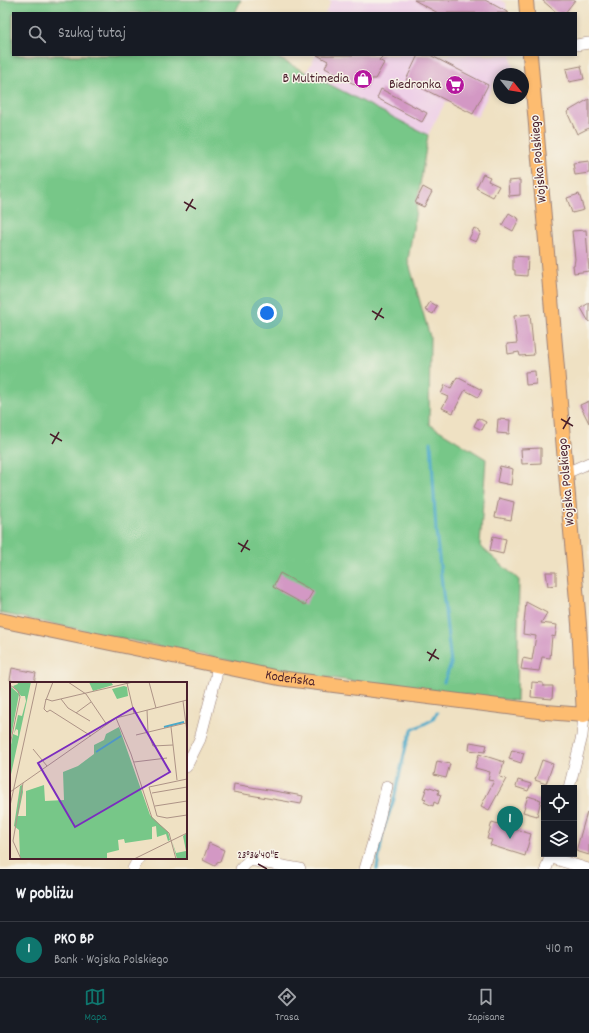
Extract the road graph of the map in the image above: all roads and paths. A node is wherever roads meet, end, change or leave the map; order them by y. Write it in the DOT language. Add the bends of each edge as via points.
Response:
graph roads {
  1 [pos="526,0"];
  2 [pos="527,12"];
  3 [pos="589,43"];
  4 [pos="577,45"];
  5 [pos="530,56"];
  6 [pos="589,464"];
  7 [pos="566,472"];
  8 [pos="0,620"];
  9 [pos="584,624"];
  10 [pos="216,665"];
  11 [pos="584,715"];
  12 [pos="187,765"];
  13 [pos="570,785"];
  14 [pos="387,786"];
  15 [pos="550,857"];
  16 [pos="553,857"];
  17 [pos="138,859"];
  18 [pos="133,869"];
  19 [pos="241,869"];
  20 [pos="300,869"];
  21 [pos="365,869"];
  22 [pos="546,869"];
  23 [pos="588,869"];
  1 -- 2 [label="main road"];
  3 -- 4 [label="street"];
  5 -- 7 [label="main road, Wojska Polskiego"];
  6 -- 7 [label="street"];
  7 -- 9 [label="main road, Wojska Polskiego"];
  8 -- 10 [label="main road, Kodeńska"];
  9 -- 11 [label="main road, Wojska Polskiego"];
  10 -- 11 [label="main road, Kodeńska" via="300,681"];
  10 -- 12 [label="street" via="216,677 200,739"];
  11 -- 13 [label="street, Wojska Polskiego" via="582,736"];
  14 -- 21 [label="street"];
  15 -- 22 [label="street"];
  16 -- 23 [label="street"];
  17 -- 18 [label="street"];
  19 -- 20 [label="street" via="249,860"];
}
